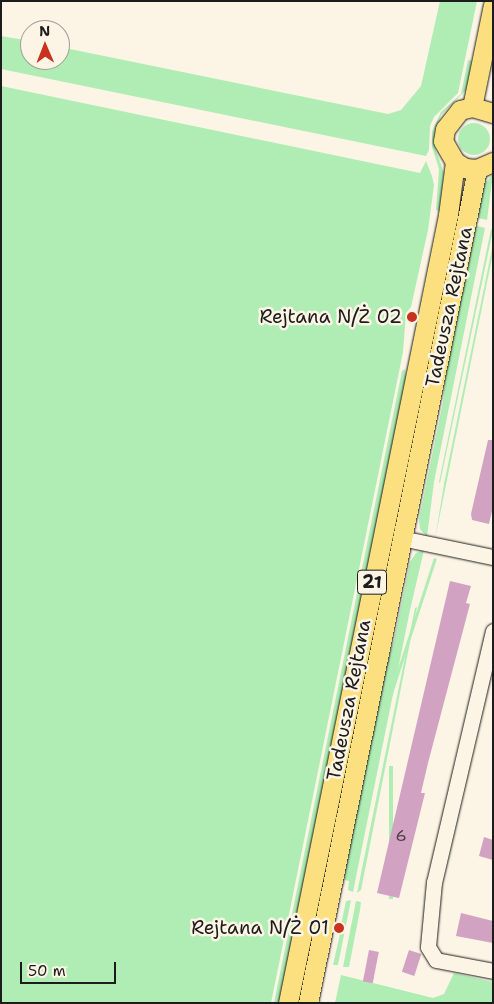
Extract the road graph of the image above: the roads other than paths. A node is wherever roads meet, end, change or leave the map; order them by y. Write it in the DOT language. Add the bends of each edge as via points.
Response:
graph roads {
  1 [pos="493,5"];
  2 [pos="472,107"];
  3 [pos="493,113"];
  4 [pos="454,162"];
  5 [pos="485,166"];
  6 [pos="401,538"];
  7 [pos="493,557"];
  8 [pos="493,631"];
  9 [pos="493,971"];
  10 [pos="288,1003"];
  11 [pos="308,1003"];
  1 -- 2 [label="main road"];
  2 -- 3 [label="main road"];
  2 -- 4 [label="main road" via="460,110 445,128 443,141"];
  4 -- 5 [label="main road"];
  4 -- 10 [label="main road, Tadeusza Rejtana / 21" via="448,215"];
  5 -- 6 [label="main road, Tadeusza Rejtana / 21"];
  6 -- 7 [label="street"];
  6 -- 11 [label="main road, Tadeusza Rejtana / 21"];
  8 -- 9 [label="street" via="434,882 428,948 436,960"];
}
